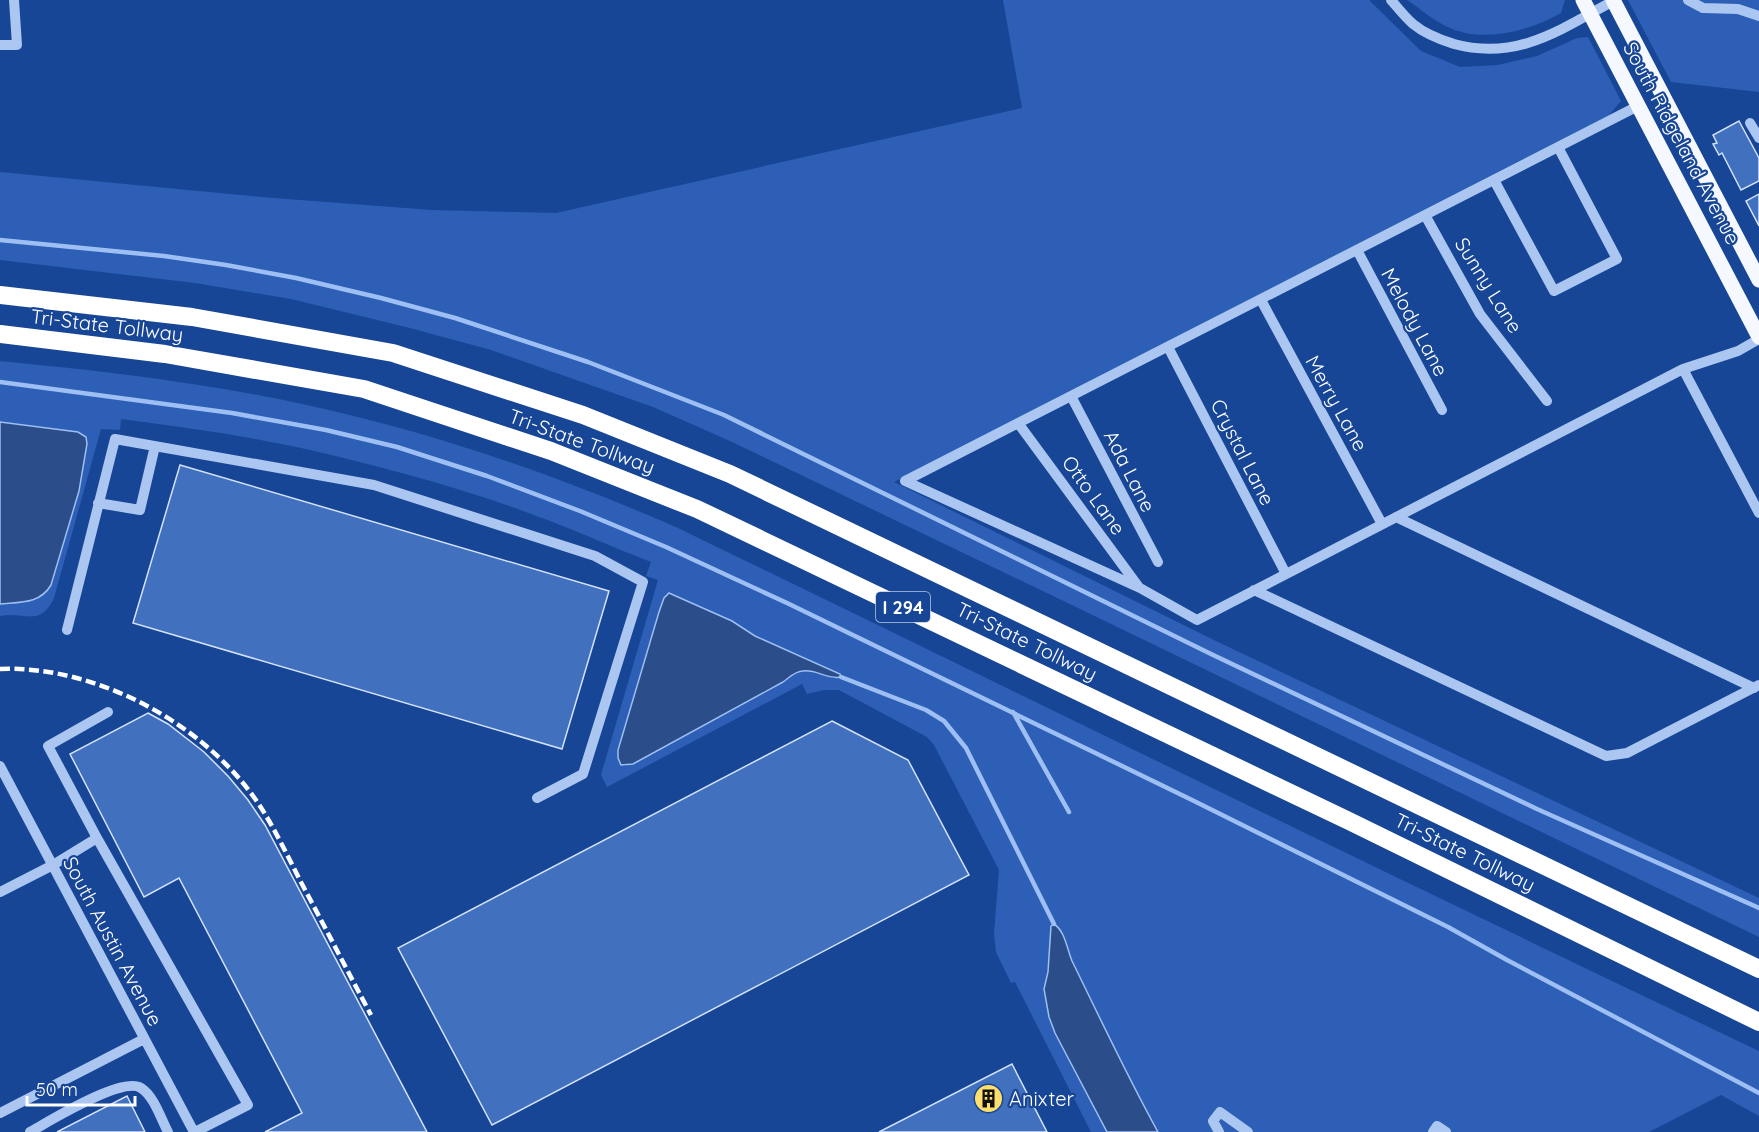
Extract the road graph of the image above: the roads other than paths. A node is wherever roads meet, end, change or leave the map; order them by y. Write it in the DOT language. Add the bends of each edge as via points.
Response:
graph roads {
  1 [pos="14,0"];
  2 [pos="1391,0"];
  3 [pos="1688,0"];
  4 [pos="1613,1"];
  5 [pos="1587,7"];
  6 [pos="1759,16"];
  7 [pos="0,45"];
  8 [pos="1638,106"];
  9 [pos="1759,124"];
  10 [pos="1759,138"];
  11 [pos="1558,147"];
  12 [pos="1494,180"];
  13 [pos="1425,215"];
  14 [pos="1357,250"];
  15 [pos="1758,273"];
  16 [pos="0,295"];
  17 [pos="1261,300"];
  18 [pos="0,334"];
  19 [pos="1759,338"];
  20 [pos="1168,347"];
  21 [pos="1683,369"];
  22 [pos="1071,396"];
  23 [pos="1546,401"];
  24 [pos="1442,410"];
  25 [pos="1018,423"];
  26 [pos="155,446"];
  27 [pos="98,503"];
  28 [pos="1759,513"];
  29 [pos="1396,517"];
  30 [pos="1382,524"];
  31 [pos="1158,562"];
  32 [pos="1286,574"];
  33 [pos="1140,588"];
  34 [pos="1254,590"];
  35 [pos="67,630"];
  36 [pos="1756,687"];
  37 [pos="108,712"];
  38 [pos="0,766"];
  39 [pos="537,798"];
  40 [pos="97,838"];
  41 [pos="53,866"];
  42 [pos="0,892"];
  43 [pos="1759,969"];
  44 [pos="1759,1022"];
  45 [pos="144,1039"];
  46 [pos="0,1113"];
  47 [pos="30,1132"];
  48 [pos="168,1132"];
  49 [pos="194,1132"];
  50 [pos="1219,1132"];
  51 [pos="1248,1132"];
  52 [pos="1433,1132"];
  53 [pos="1446,1132"];
  1 -- 7 [label="street" via="17,45"];
  2 -- 5 [label="street" via="1412,23 1435,39 1471,48 1505,49 1538,41"];
  3 -- 6 [label="street" via="1703,8 1738,9"];
  4 -- 5 [label="street"];
  4 -- 15 [label="main road, South Ridgeland Avenue"];
  5 -- 8 [label="main road, South Ridgeland Avenue"];
  8 -- 11 [label="street"];
  8 -- 19 [label="main road, South Ridgeland Avenue"];
  9 -- 10 [label="street" via="1750,123"];
  11 -- 12 [label="street"];
  11 -- 12 [label="street" via="1617,259 1554,291"];
  12 -- 13 [label="street"];
  13 -- 14 [label="street"];
  13 -- 23 [label="street, Sunny Lane" via="1480,314"];
  14 -- 17 [label="street"];
  14 -- 24 [label="street, Melody Lane"];
  16 -- 43 [label="highway, Tri-State Tollway / I 294" via="192,317 393,353 583,415 730,474"];
  17 -- 20 [label="street"];
  17 -- 30 [label="street, Merry Lane"];
  18 -- 44 [label="highway, Tri-State Tollway / I 294" via="165,354 364,389 551,451 708,514"];
  19 -- 21 [label="street" via="1738,351"];
  20 -- 22 [label="street"];
  20 -- 32 [label="street, Crystal Lane"];
  21 -- 28 [label="street"];
  21 -- 29 [label="street"];
  22 -- 25 [label="street"];
  22 -- 31 [label="street, Ada Lane"];
  25 -- 33 [label="street, Otto Lane"];
  25 -- 33 [label="street" via="905,481"];
  26 -- 27 [label="street" via="115,439"];
  26 -- 27 [label="street" via="140,510"];
  26 -- 39 [label="street" via="374,485 595,556 643,582 583,774"];
  27 -- 35 [label="street"];
  29 -- 30 [label="street"];
  29 -- 36 [label="street"];
  30 -- 32 [label="street"];
  32 -- 34 [label="street"];
  33 -- 34 [label="street" via="1197,620"];
  34 -- 36 [label="street" via="1606,756 1627,753"];
  37 -- 40 [label="street" via="48,746"];
  38 -- 41 [label="street, South Austin Avenue"];
  40 -- 41 [label="street"];
  40 -- 49 [label="street" via="248,1105"];
  41 -- 42 [label="street"];
  41 -- 45 [label="street, South Austin Avenue"];
  45 -- 46 [label="street"];
  45 -- 49 [label="street, South Austin Avenue"];
  47 -- 48 [label="street" via="112,1089 134,1085 148,1094"];
  50 -- 51 [label="street" via="1213,1121 1220,1112"];
  52 -- 53 [label="street" via="1437,1126"];
}
